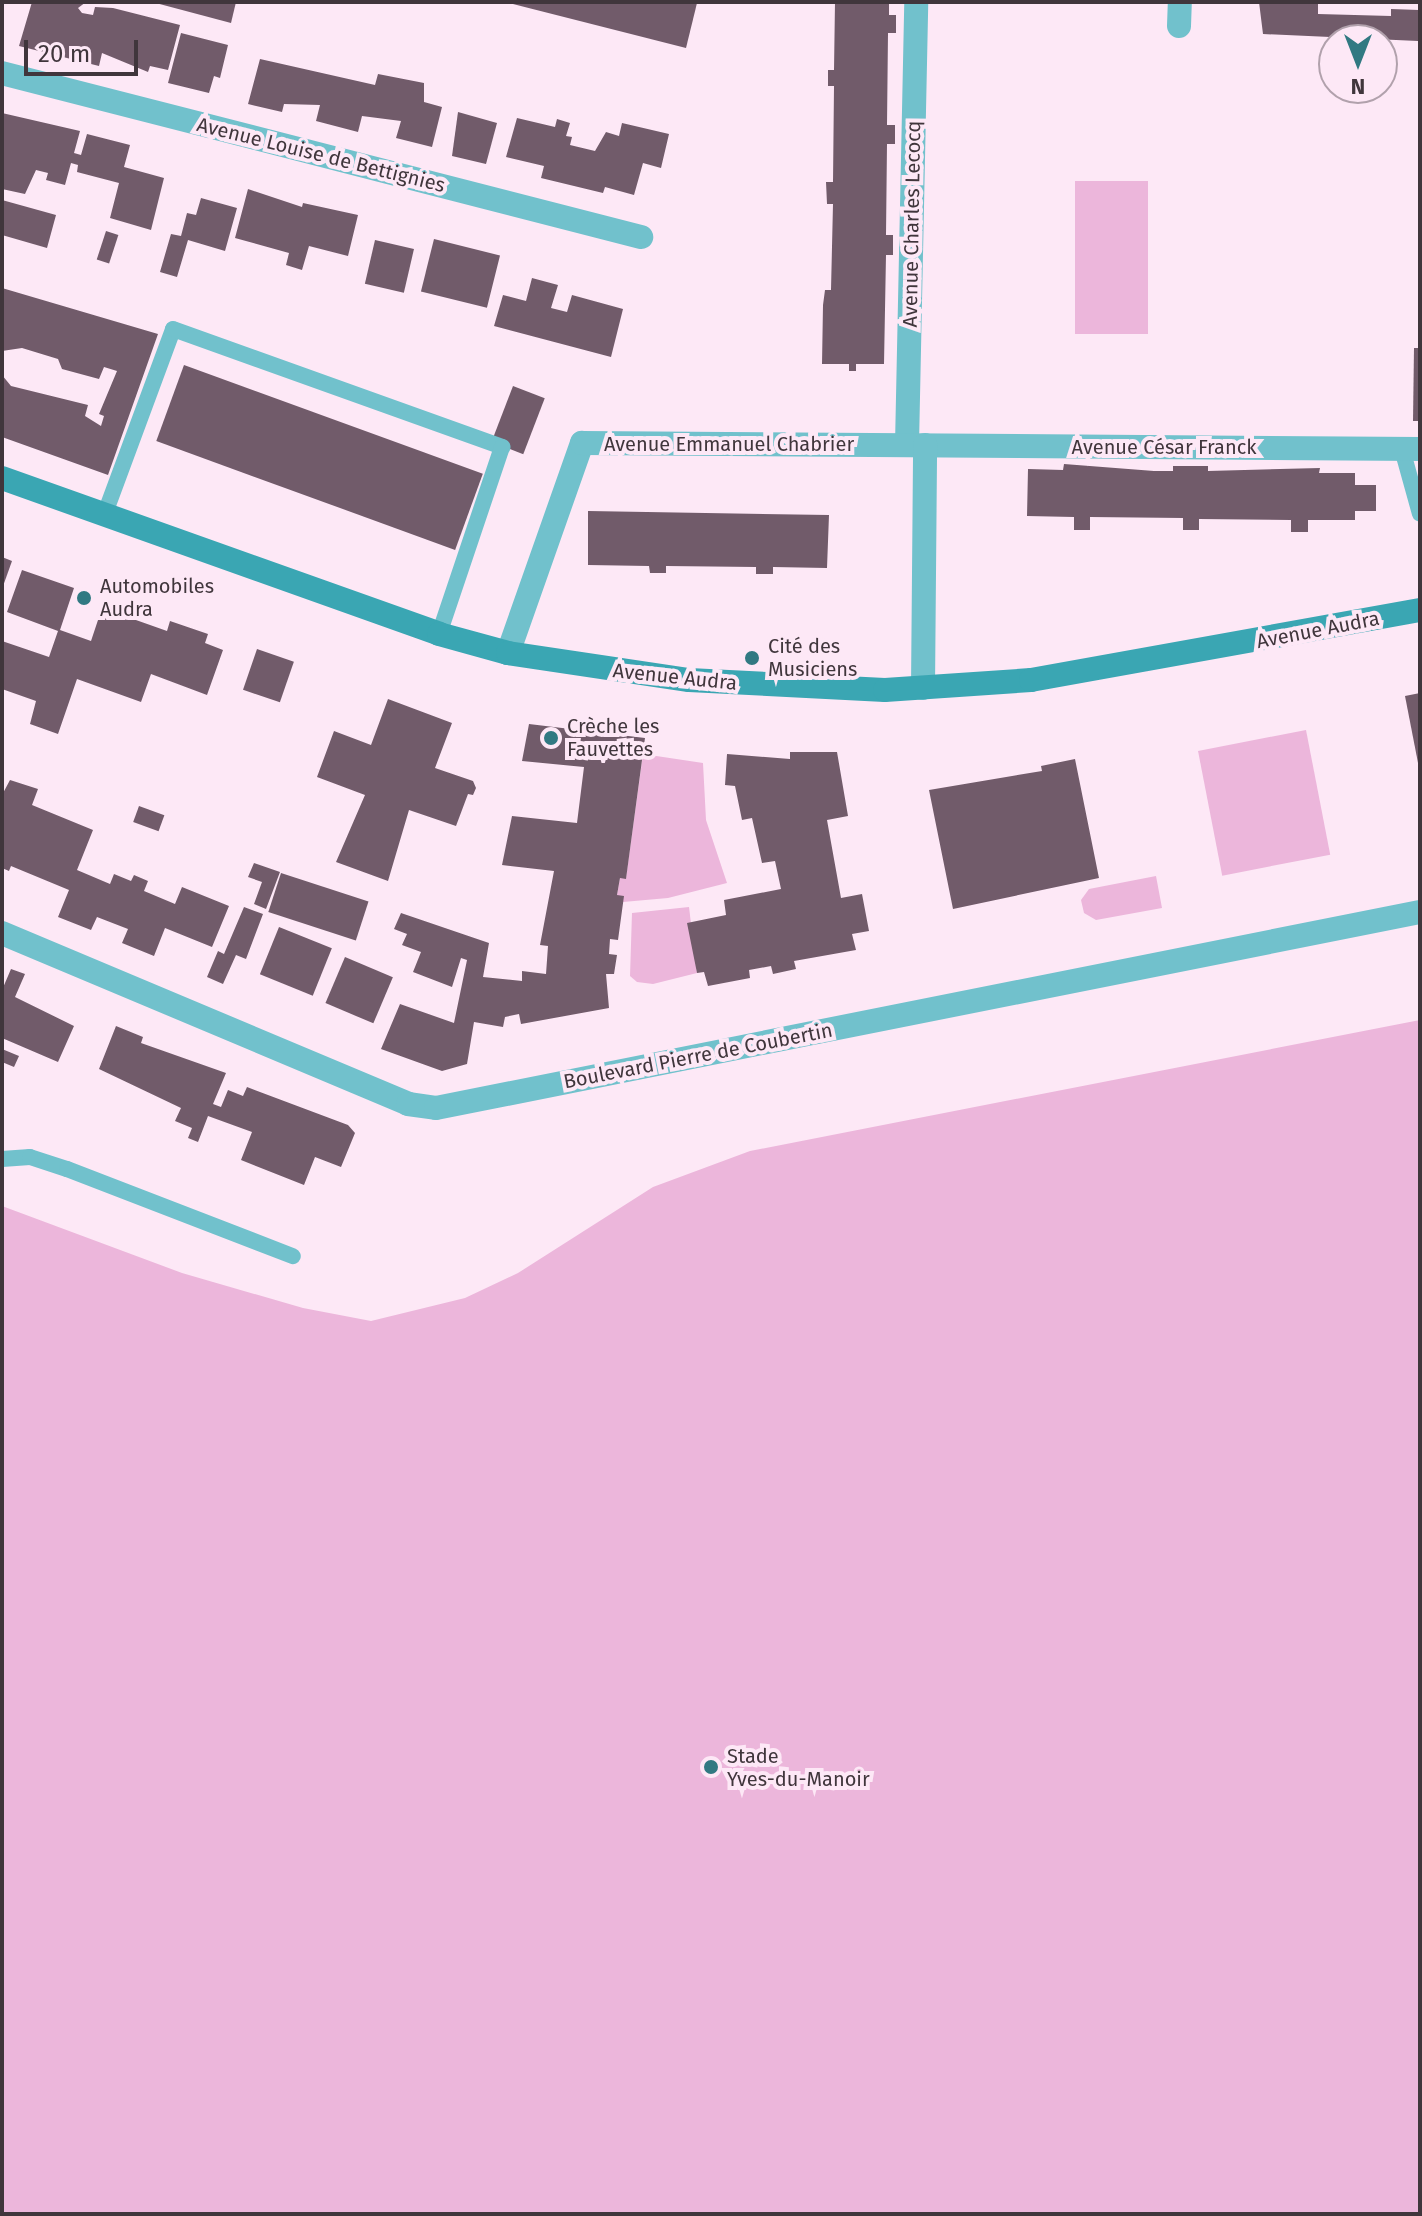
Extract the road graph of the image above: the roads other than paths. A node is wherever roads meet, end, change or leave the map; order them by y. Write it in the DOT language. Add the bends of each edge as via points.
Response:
graph roads {
  1 [pos="916,2"];
  2 [pos="2,73"];
  3 [pos="641,237"];
  4 [pos="916,445"];
  5 [pos="1411,449"];
  6 [pos="2,478"];
  7 [pos="1420,514"];
  8 [pos="104,516"];
  9 [pos="1420,610"];
  10 [pos="439,634"];
  11 [pos="508,653"];
  12 [pos="923,688"];
  13 [pos="1420,912"];
  14 [pos="2,933"];
  15 [pos="2,1159"];
  16 [pos="293,1256"];
  1 -- 4 [label="street, Avenue Charles Lecocq"];
  2 -- 3 [label="street, Avenue Louise de Bettignies"];
  4 -- 5 [label="street, Avenue César Franck"];
  4 -- 11 [label="street, Avenue Emmanuel Chabrier" via="582,443"];
  4 -- 12 [label="street, Avenue Charles Lecocq"];
  5 -- 7 [label="lane"];
  6 -- 8 [label="street, Avenue Audra"];
  8 -- 10 [label="street, Avenue Audra"];
  8 -- 10 [label="lane" via="173,329 502,447"];
  9 -- 12 [label="street, Avenue Audra" via="1077,674"];
  10 -- 11 [label="street, Avenue Audra"];
  11 -- 12 [label="street, Avenue Audra" via="760,686"];
  13 -- 14 [label="street, Boulevard Pierre de Coubertin" via="436,1108 408,1104"];
  15 -- 16 [label="lane" via="30,1157 67,1169"];
}
